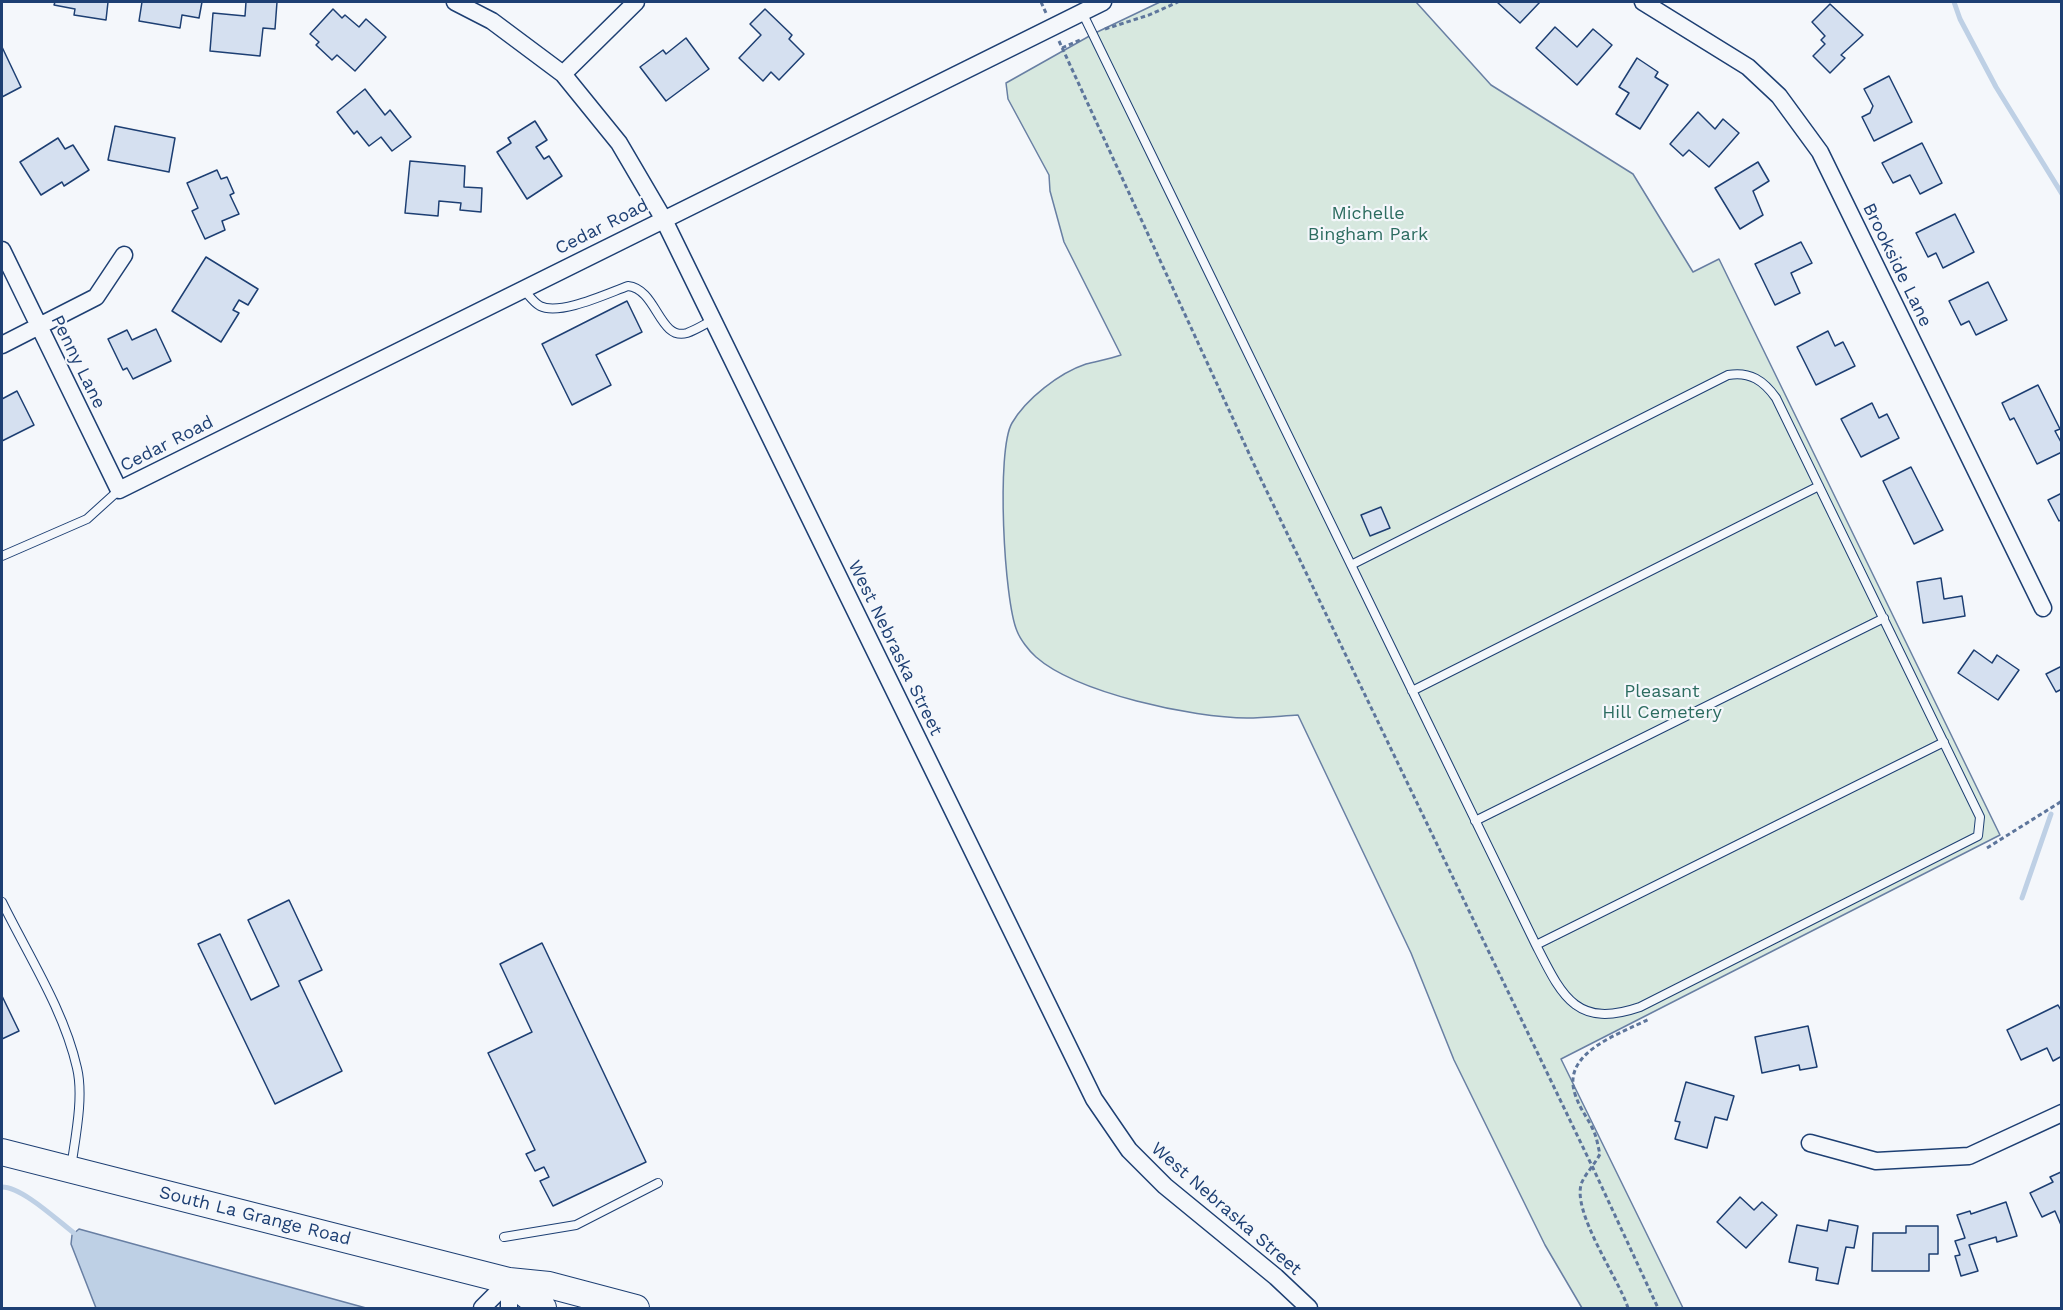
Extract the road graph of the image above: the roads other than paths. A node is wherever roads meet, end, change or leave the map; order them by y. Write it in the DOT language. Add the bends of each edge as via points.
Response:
graph roads {
  1 [pos="455,2"];
  2 [pos="636,2"];
  3 [pos="1103,2"];
  4 [pos="1643,2"];
  5 [pos="1082,12"];
  6 [pos="563,74"];
  7 [pos="663,218"];
  8 [pos="2,250"];
  9 [pos="124,255"];
  10 [pos="522,288"];
  11 [pos="713,320"];
  12 [pos="39,327"];
  13 [pos="2,345"];
  14 [pos="1819,486"];
  15 [pos="119,490"];
  16 [pos="2,556"];
  17 [pos="1351,565"];
  18 [pos="2043,608"];
  19 [pos="1884,618"];
  20 [pos="1412,691"];
  21 [pos="1944,742"];
  22 [pos="1475,822"];
  23 [pos="2,902"];
  24 [pos="1536,945"];
  25 [pos="2061,1113"];
  26 [pos="1810,1143"];
  27 [pos="2,1152"];
  28 [pos="71,1168"];
  29 [pos="658,1183"];
  30 [pos="504,1238"];
  31 [pos="509,1281"];
  32 [pos="483,1308"];
  33 [pos="509,1308"];
  34 [pos="543,1308"];
  35 [pos="636,1308"];
  36 [pos="1309,1308"];
  1 -- 6 [label="street, West Nebraska Street" via="492,21"];
  2 -- 6 [label="street"];
  3 -- 5 [label="street, Cedar Road"];
  4 -- 18 [label="street, Brookside Lane" via="1748,67 1779,96 1820,152"];
  5 -- 7 [label="street, Cedar Road"];
  5 -- 17 [label="lane"];
  6 -- 7 [label="street, West Nebraska Street" via="619,143"];
  7 -- 10 [label="street, Cedar Road"];
  7 -- 11 [label="street, West Nebraska Street"];
  8 -- 12 [label="street, Penny Lane"];
  9 -- 12 [label="street" via="96,297"];
  10 -- 11 [label="lane" via="538,305 547,308 568,307 628,286 637,287 646,294 669,330 678,334"];
  10 -- 15 [label="street, Cedar Road"];
  11 -- 36 [label="street, West Nebraska Street" via="1094,1100 1129,1150 1166,1186"];
  12 -- 13 [label="street"];
  12 -- 15 [label="street, Penny Lane"];
  14 -- 17 [label="lane" via="1768,387 1750,375 1734,374"];
  14 -- 19 [label="lane"];
  14 -- 20 [label="lane"];
  15 -- 16 [label="lane" via="87,519"];
  17 -- 20 [label="lane"];
  19 -- 21 [label="lane"];
  19 -- 22 [label="lane"];
  20 -- 22 [label="lane"];
  21 -- 24 [label="lane"];
  21 -- 24 [label="lane" via="1980,817 1978,836 1672,991 1623,1013 1592,1014 1568,1000"];
  22 -- 24 [label="lane"];
  23 -- 28 [label="lane" via="56,1010 78,1069 78,1118"];
  25 -- 26 [label="street" via="1969,1156 1876,1161"];
  27 -- 28 [label="main road, South La Grange Road"];
  28 -- 31 [label="main road, South La Grange Road"];
  29 -- 30 [label="lane" via="576,1225"];
  31 -- 32 [label="street"];
  31 -- 33 [label="street"];
  31 -- 34 [label="main road, South La Grange Road"];
  31 -- 35 [label="main road, South La Grange Road" via="549,1285"];
}
